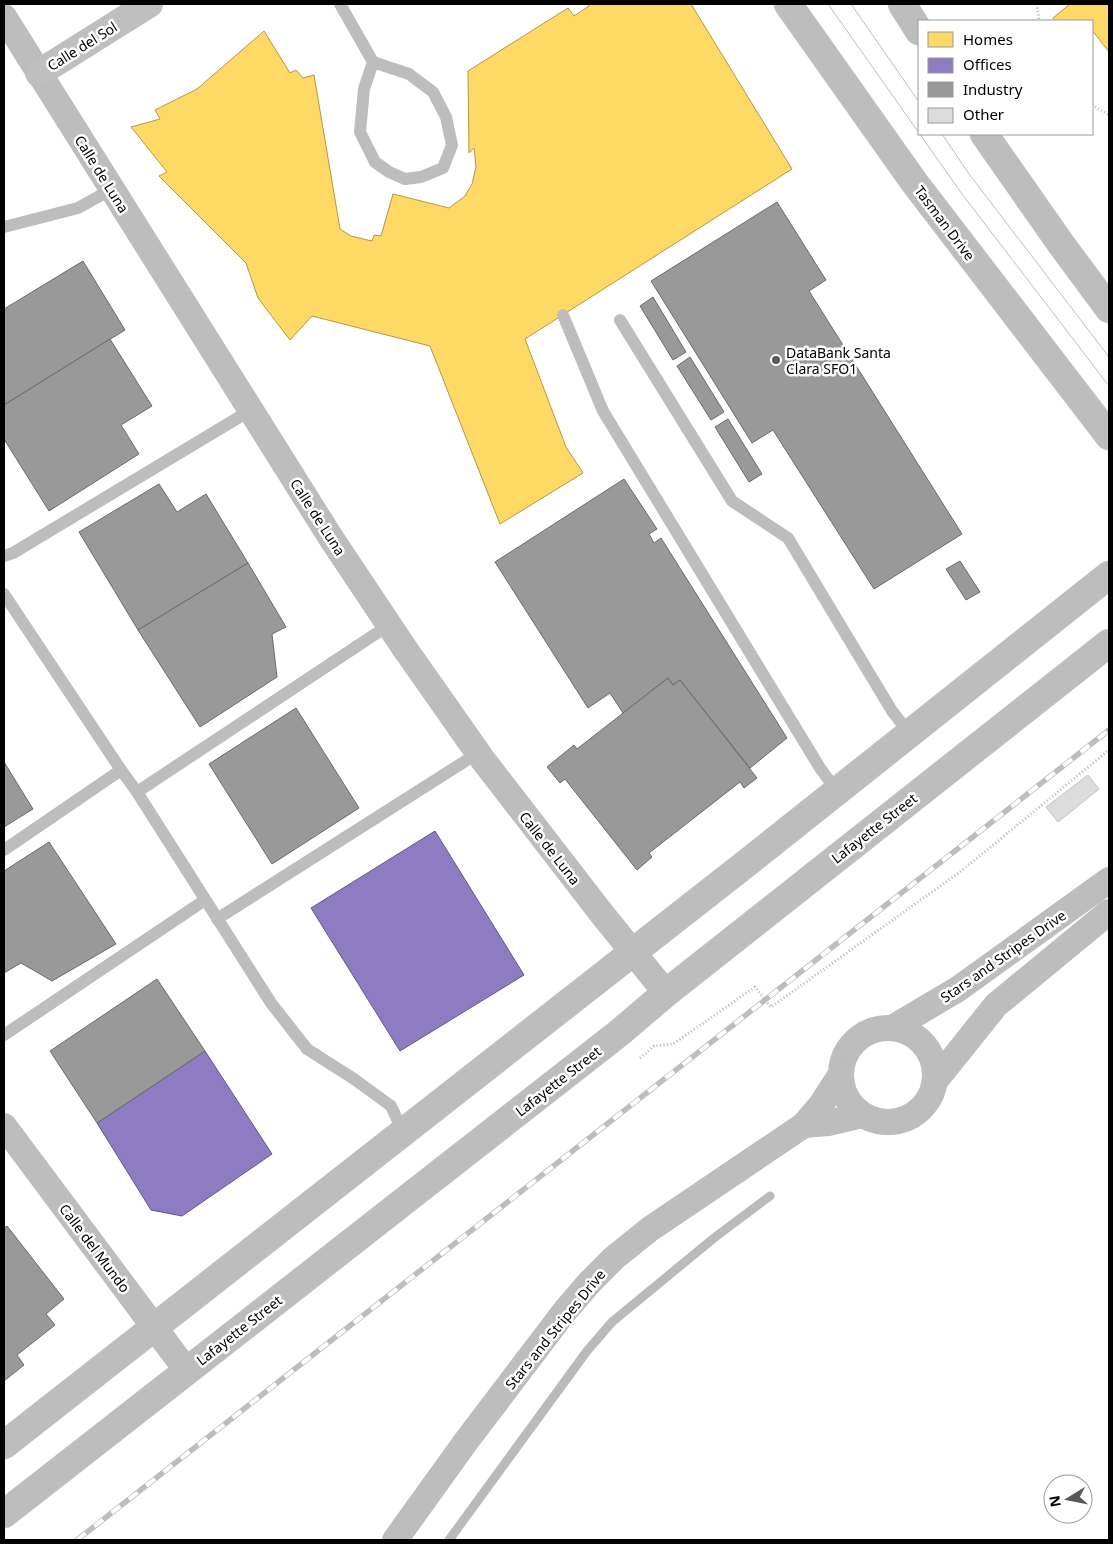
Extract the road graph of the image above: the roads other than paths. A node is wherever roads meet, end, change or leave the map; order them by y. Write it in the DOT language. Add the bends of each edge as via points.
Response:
graph roads {
  1 [pos="150,4"];
  2 [pos="340,4"];
  3 [pos="788,4"];
  4 [pos="902,4"];
  5 [pos="4,17"];
  6 [pos="918,29"];
  7 [pos="373,62"];
  8 [pos="40,73"];
  9 [pos="985,135"];
  10 [pos="112,189"];
  11 [pos="4,227"];
  12 [pos="1109,309"];
  13 [pos="563,315"];
  14 [pos="620,320"];
  15 [pos="251,410"];
  16 [pos="1109,436"];
  17 [pos="4,556"];
  18 [pos="1109,575"];
  19 [pos="4,594"];
  20 [pos="389,625"];
  21 [pos="1109,643"];
  22 [pos="910,734"];
  23 [pos="478,753"];
  24 [pos="121,770"];
  25 [pos="837,791"];
  26 [pos="137,792"];
  27 [pos="4,850"];
  28 [pos="1109,880"];
  29 [pos="205,900"];
  30 [pos="1109,912"];
  31 [pos="217,919"];
  32 [pos="632,952"];
  33 [pos="666,993"];
  34 [pos="894,1028"];
  35 [pos="4,1035"];
  36 [pos="840,1074"];
  37 [pos="936,1080"];
  38 [pos="862,1115"];
  39 [pos="804,1125"];
  40 [pos="4,1126"];
  41 [pos="403,1132"];
  42 [pos="154,1326"];
  43 [pos="187,1371"];
  44 [pos="4,1445"];
  45 [pos="4,1514"];
  46 [pos="395,1540"];
  1 -- 8 [label="street, Calle del Sol"];
  2 -- 7 [label="lane"];
  3 -- 16 [label="main road, Tasman Drive" via="914,182"];
  4 -- 6 [label="main road"];
  5 -- 8 [label="street, Calle de Luna"];
  7 -- 7 [label="lane" via="409,74 432,92 446,118 452,145 443,168 421,177 404,179 375,162 360,132 364,89"];
  8 -- 10 [label="street, Calle de Luna"];
  9 -- 12 [label="main road"];
  10 -- 11 [label="lane" via="78,208"];
  10 -- 15 [label="street, Calle de Luna"];
  13 -- 25 [label="lane" via="603,411 814,760"];
  14 -- 22 [label="lane" via="732,501 788,538 892,711"];
  15 -- 17 [label="lane"];
  15 -- 20 [label="street, Calle de Luna"];
  18 -- 22 [label="main road"];
  19 -- 24 [label="lane"];
  20 -- 23 [label="street, Calle de Luna"];
  20 -- 26 [label="lane"];
  21 -- 33 [label="main road, Lafayette Street"];
  22 -- 25 [label="main road"];
  23 -- 31 [label="lane"];
  23 -- 32 [label="street, Calle de Luna"];
  24 -- 26 [label="lane"];
  24 -- 27 [label="lane"];
  25 -- 32 [label="main road"];
  26 -- 29 [label="lane"];
  28 -- 34 [label="street, Stars and Stripes Drive" via="958,989"];
  29 -- 31 [label="lane"];
  29 -- 35 [label="lane"];
  30 -- 37 [label="street, Stars and Stripes Drive" via="996,1005"];
  31 -- 41 [label="lane" via="271,1002 307,1049 391,1106"];
  32 -- 33 [label="street, Calle de Luna"];
  32 -- 41 [label="main road"];
  33 -- 43 [label="main road, Lafayette Street" via="612,1039"];
  34 -- 36 [label="street, Stars and Stripes Drive" via="878,1028 851,1045"];
  34 -- 37 [label="street" via="908,1032 930,1051"];
  36 -- 38 [label="street" via="843,1090"];
  36 -- 39 [label="street, Stars and Stripes Drive"];
  37 -- 38 [label="street, Stars and Stripes Drive" via="932,1095 922,1109 909,1118 894,1123"];
  38 -- 39 [label="street, Stars and Stripes Drive"];
  39 -- 46 [label="street, Stars and Stripes Drive" via="650,1229 590,1282 467,1440"];
  40 -- 42 [label="street, Calle del Mundo"];
  41 -- 42 [label="main road"];
  42 -- 43 [label="street, Calle del Mundo"];
  42 -- 44 [label="main road"];
  43 -- 45 [label="main road, Lafayette Street"];
}
